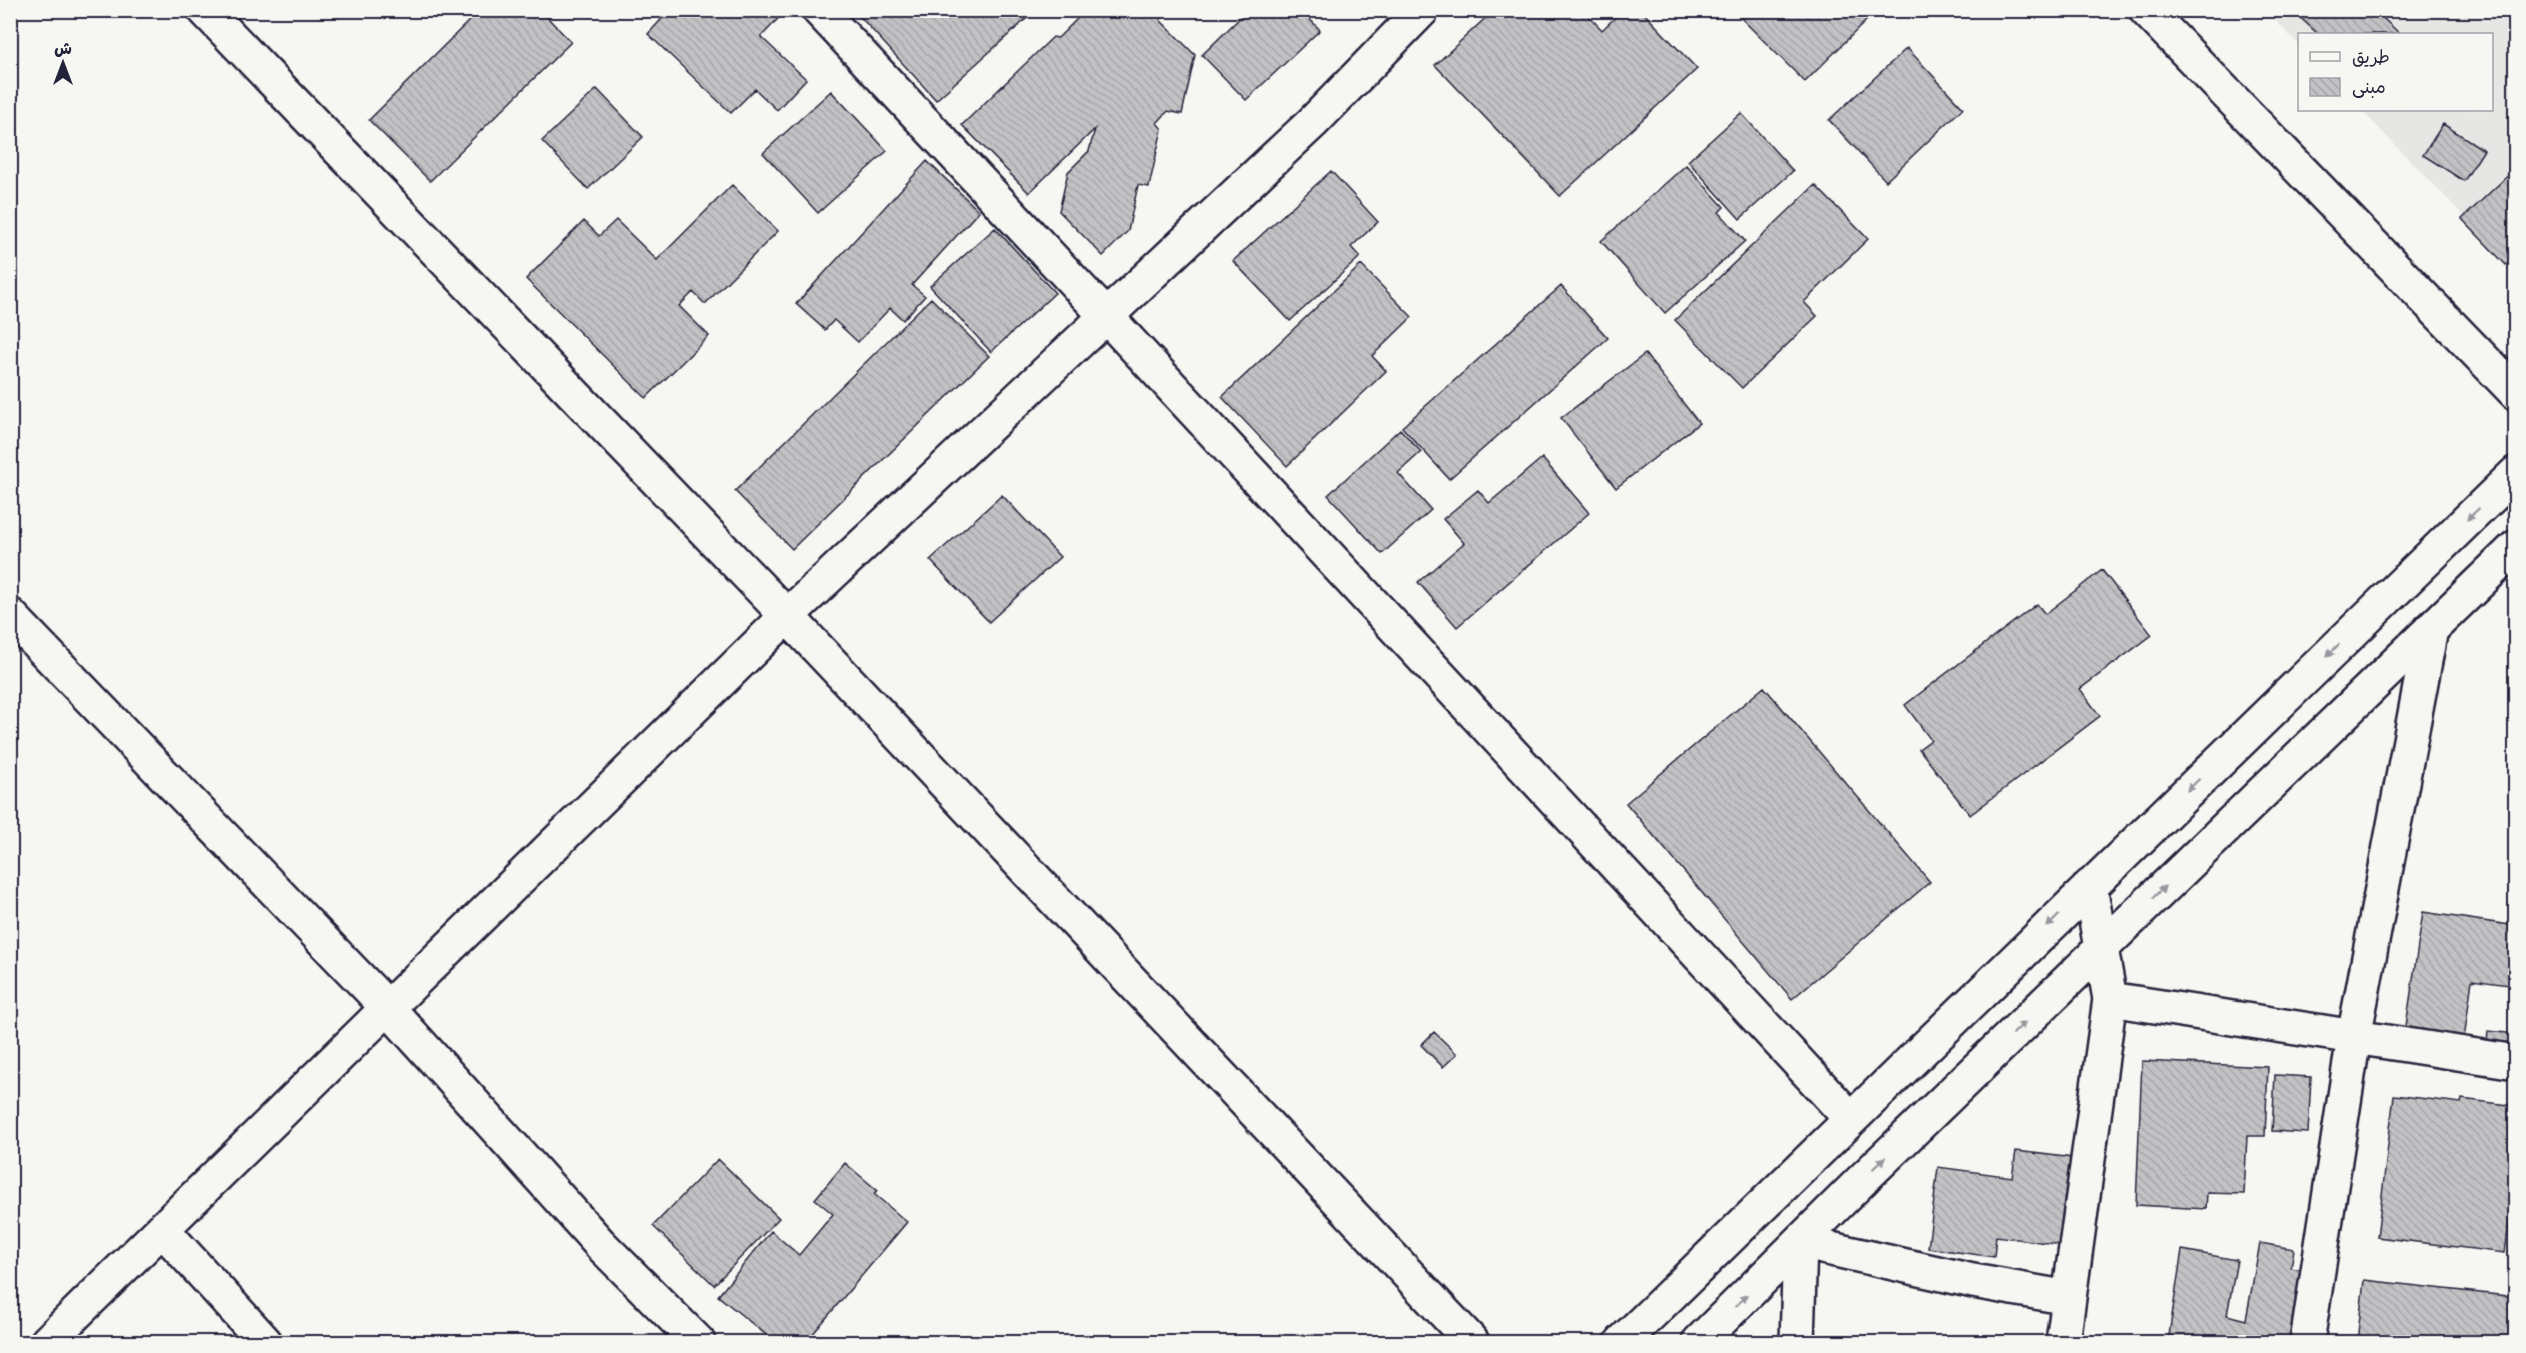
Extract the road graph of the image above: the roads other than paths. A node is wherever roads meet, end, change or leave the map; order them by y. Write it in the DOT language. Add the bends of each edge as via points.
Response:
graph roads {
  1 [pos="205,10"];
  2 [pos="819,10"];
  3 [pos="1422,10"];
  4 [pos="2146,10"];
  5 [pos="1106,316"];
  6 [pos="2516,393"];
  7 [pos="2516,473"];
  8 [pos="2516,547"];
  9 [pos="10,615"];
  10 [pos="787,616"];
  11 [pos="2431,629"];
  12 [pos="2090,886"];
  13 [pos="2101,948"];
  14 [pos="2110,999"];
  15 [pos="388,1008"];
  16 [pos="2354,1037"];
  17 [pos="2516,1062"];
  18 [pos="1850,1118"];
  19 [pos="162,1229"];
  20 [pos="1800,1242"];
  21 [pos="2069,1298"];
  22 [pos="47,1342"];
  23 [pos="265,1342"];
  24 [pos="698,1342"];
  25 [pos="1472,1342"];
  26 [pos="1622,1342"];
  27 [pos="1699,1342"];
  28 [pos="1797,1342"];
  29 [pos="2063,1342"];
  30 [pos="2307,1342"];
  1 -- 10 [label="street"];
  2 -- 5 [label="street"];
  3 -- 5 [label="street" via="1314,122"];
  4 -- 6 [label="street"];
  5 -- 10 [label="street"];
  5 -- 18 [label="street"];
  7 -- 12 [label="street, one-way"];
  8 -- 11 [label="street"];
  9 -- 15 [label="street"];
  10 -- 15 [label="street"];
  10 -- 25 [label="street"];
  13 -- 11 [label="street, one-way"];
  11 -- 16 [label="street"];
  12 -- 13 [label="street"];
  12 -- 18 [label="street, one-way"];
  13 -- 14 [label="street"];
  20 -- 13 [label="street, one-way"];
  14 -- 16 [label="street"];
  14 -- 21 [label="street"];
  15 -- 19 [label="street"];
  15 -- 24 [label="street" via="600,1244"];
  16 -- 17 [label="street"];
  16 -- 30 [label="street"];
  18 -- 26 [label="street"];
  19 -- 22 [label="street"];
  19 -- 23 [label="street"];
  20 -- 21 [label="street"];
  27 -- 20 [label="street, one-way"];
  20 -- 28 [label="street"];
  21 -- 29 [label="street"];
}
